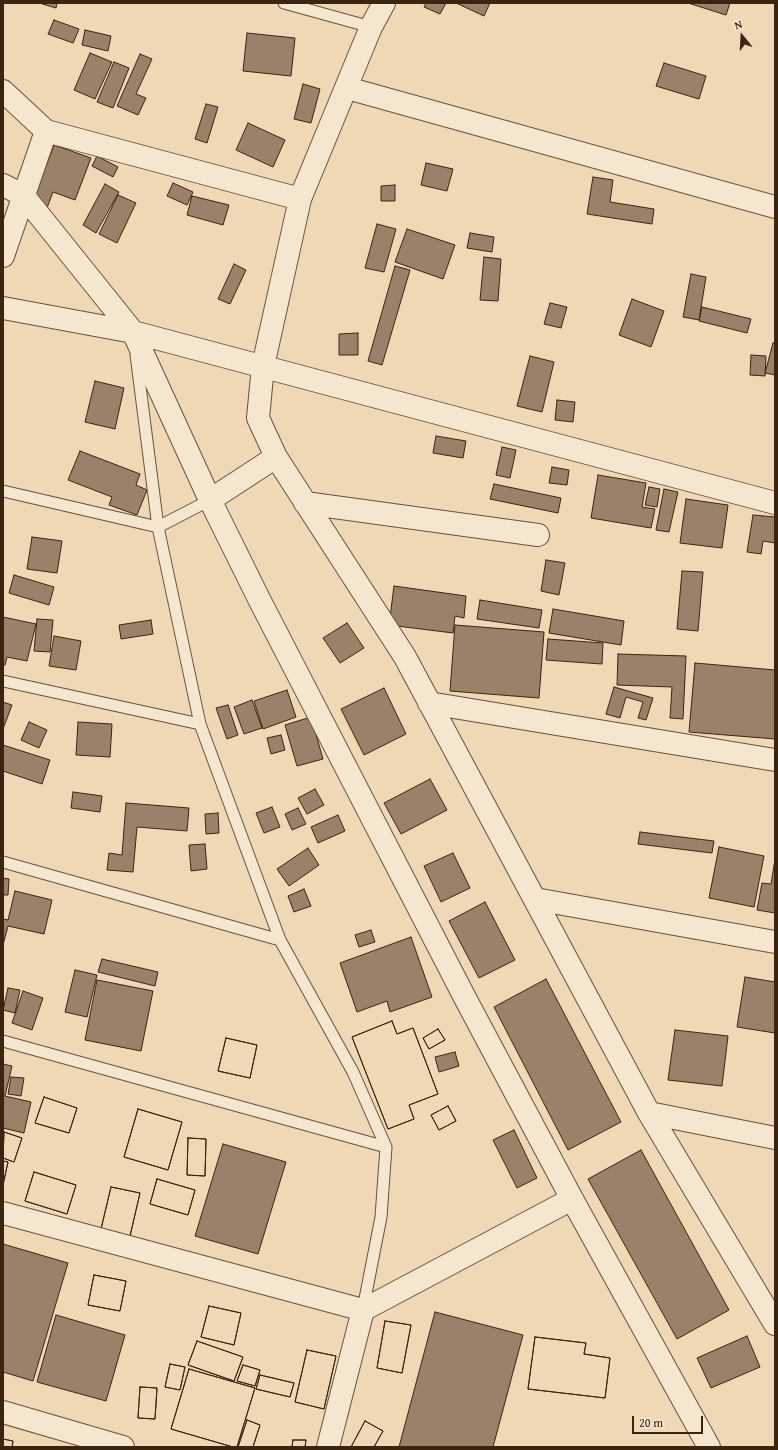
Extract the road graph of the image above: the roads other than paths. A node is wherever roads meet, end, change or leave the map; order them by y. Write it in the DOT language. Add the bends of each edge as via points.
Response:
graph roads {
  1 [pos="284,3"];
  2 [pos="384,3"];
  3 [pos="372,27"];
  4 [pos="347,88"];
  5 [pos="3,91"];
  6 [pos="46,131"];
  7 [pos="3,185"];
  8 [pos="24,195"];
  9 [pos="300,199"];
  10 [pos="775,207"];
  11 [pos="3,256"];
  12 [pos="3,308"];
  13 [pos="133,332"];
  14 [pos="263,366"];
  15 [pos="276,457"];
  16 [pos="3,491"];
  17 [pos="210,500"];
  18 [pos="305,503"];
  19 [pos="775,504"];
  20 [pos="158,527"];
  21 [pos="538,535"];
  22 [pos="3,681"];
  23 [pos="429,702"];
  24 [pos="200,724"];
  25 [pos="775,760"];
  26 [pos="3,862"];
  27 [pos="535,899"];
  28 [pos="280,940"];
  29 [pos="775,942"];
  30 [pos="3,1042"];
  31 [pos="649,1113"];
  32 [pos="775,1138"];
  33 [pos="386,1147"];
  34 [pos="572,1199"];
  35 [pos="3,1213"];
  36 [pos="363,1310"];
  37 [pos="775,1324"];
  38 [pos="3,1412"];
  39 [pos="123,1447"];
  40 [pos="328,1447"];
  41 [pos="709,1447"];
  1 -- 3 [label="lane"];
  2 -- 3 [label="street"];
  3 -- 4 [label="street"];
  4 -- 9 [label="street"];
  4 -- 10 [label="street"];
  5 -- 6 [label="street"];
  6 -- 8 [label="street"];
  6 -- 9 [label="street"];
  7 -- 8 [label="street"];
  8 -- 11 [label="street"];
  8 -- 13 [label="street"];
  9 -- 14 [label="street"];
  12 -- 13 [label="street"];
  13 -- 14 [label="street"];
  13 -- 17 [label="street"];
  13 -- 20 [label="lane"];
  14 -- 15 [label="street" via="258,418"];
  14 -- 19 [label="street"];
  15 -- 17 [label="street"];
  15 -- 18 [label="street"];
  16 -- 20 [label="lane"];
  17 -- 20 [label="lane"];
  17 -- 34 [label="street" via="464,996"];
  18 -- 21 [label="street"];
  18 -- 23 [label="street" via="405,657"];
  20 -- 24 [label="lane"];
  22 -- 24 [label="lane"];
  23 -- 25 [label="street"];
  23 -- 27 [label="street"];
  24 -- 28 [label="lane"];
  26 -- 28 [label="lane"];
  27 -- 29 [label="street"];
  27 -- 31 [label="street"];
  28 -- 33 [label="lane" via="353,1072"];
  30 -- 33 [label="lane"];
  31 -- 32 [label="street"];
  31 -- 37 [label="street"];
  33 -- 36 [label="lane" via="381,1217"];
  34 -- 36 [label="street"];
  34 -- 41 [label="street"];
  35 -- 36 [label="street"];
  36 -- 40 [label="street"];
  38 -- 39 [label="street"];
}
